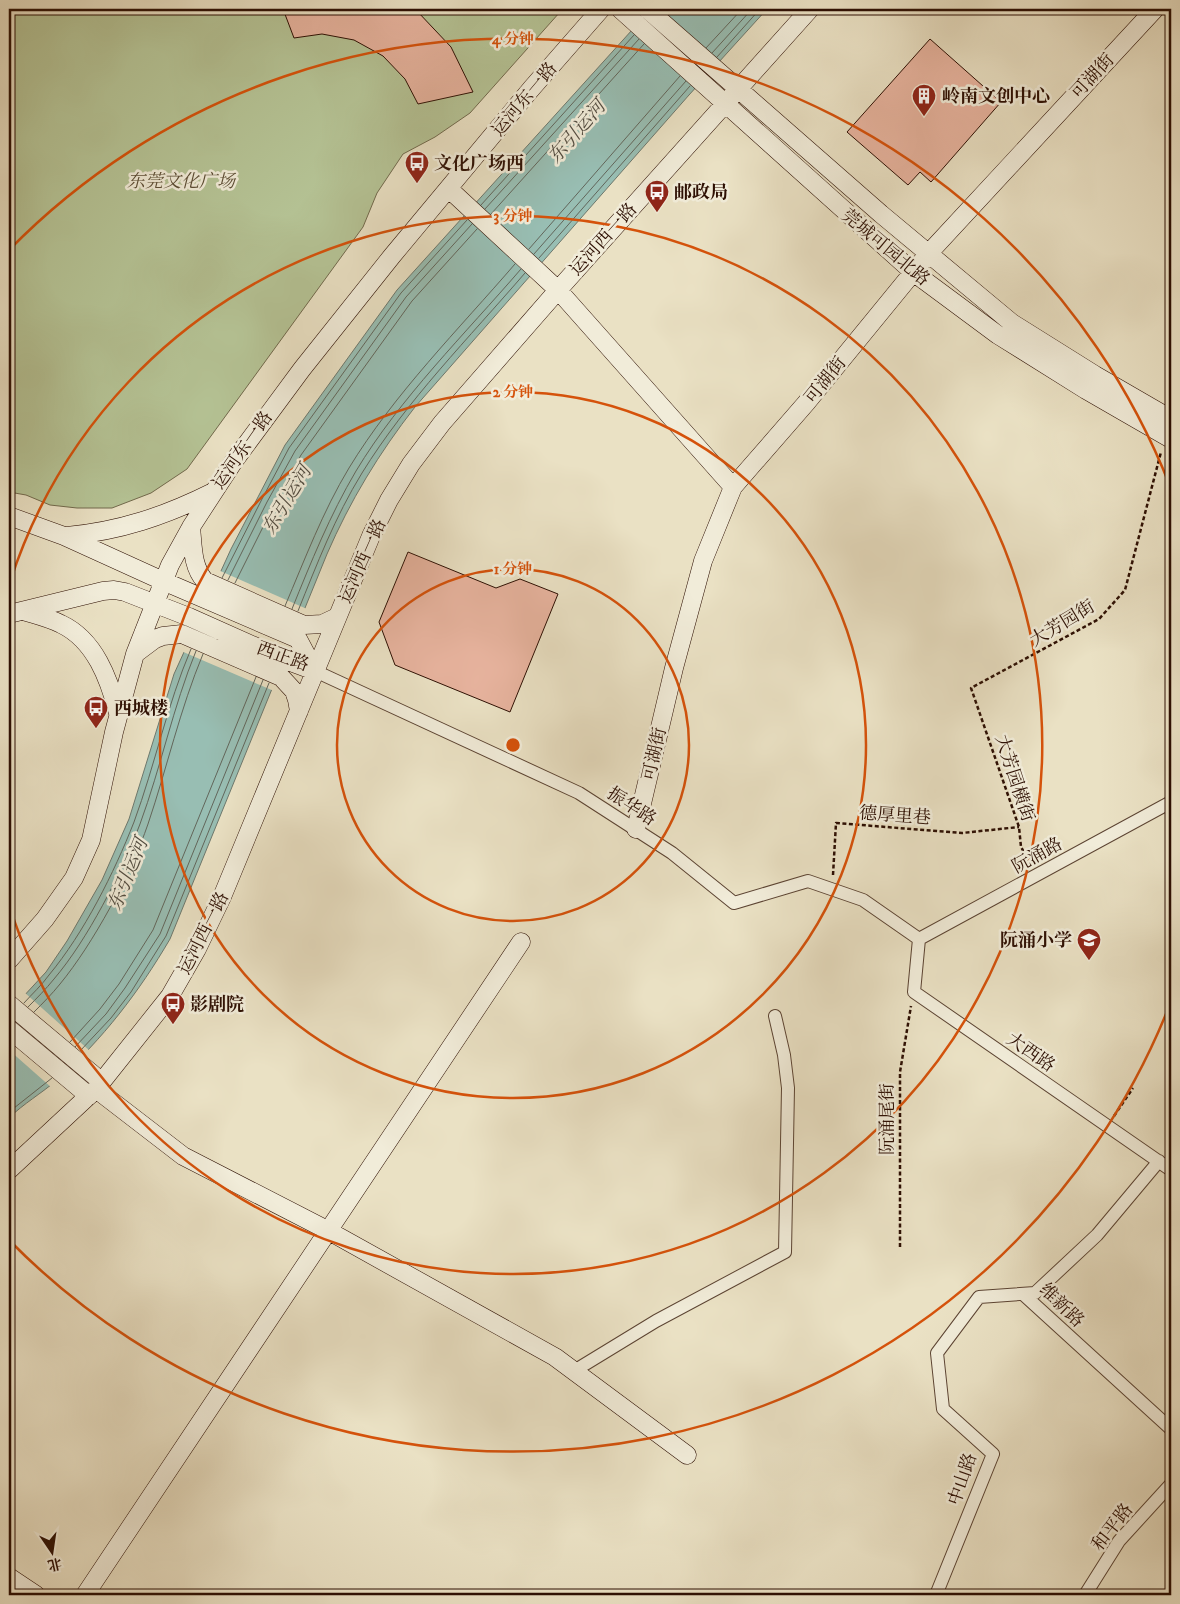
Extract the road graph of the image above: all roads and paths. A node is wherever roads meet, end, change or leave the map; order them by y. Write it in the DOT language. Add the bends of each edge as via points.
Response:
graph roads {
  1 [pos="601,9"];
  2 [pos="647,9"];
  3 [pos="810,9"];
  4 [pos="1155,9"];
  5 [pos="625,13"];
  6 [pos="737,88"];
  7 [pos="725,103"];
  8 [pos="449,189"];
  9 [pos="928,254"];
  10 [pos="913,272"];
  11 [pos="558,290"];
  12 [pos="1171,419"];
  13 [pos="1168,437"];
  14 [pos="732,488"];
  15 [pos="213,492"];
  16 [pos="9,516"];
  17 [pos="191,527"];
  18 [pos="64,536"];
  19 [pos="163,581"];
  20 [pos="202,588"];
  21 [pos="154,603"];
  22 [pos="16,612"];
  23 [pos="338,616"];
  24 [pos="301,632"];
  25 [pos="135,654"];
  26 [pos="284,669"];
  27 [pos="316,671"];
  28 [pos="971,688"];
  29 [pos="299,711"];
  30 [pos="118,716"];
  31 [pos="1171,802"];
  32 [pos="1019,827"];
  33 [pos="636,829"];
  34 [pos="1037,875"];
  35 [pos="832,889"];
  36 [pos="919,939"];
  37 [pos="521,942"];
  38 [pos="9,960"];
  39 [pos="914,992"];
  40 [pos="10,1005"];
  41 [pos="775,1016"];
  42 [pos="9,1029"];
  43 [pos="92,1086"];
  44 [pos="1133,1088"];
  45 [pos="1107,1126"];
  46 [pos="1159,1161"];
  47 [pos="9,1170"];
  48 [pos="1171,1170"];
  49 [pos="328,1230"];
  50 [pos="900,1248"];
  51 [pos="1023,1294"];
  52 [pos="574,1371"];
  53 [pos="1166,1416"];
  54 [pos="1171,1429"];
  55 [pos="687,1455"];
  56 [pos="1171,1484"];
  57 [pos="9,1577"];
  58 [pos="36,1595"];
  59 [pos="85,1595"];
  60 [pos="936,1595"];
  61 [pos="1085,1595"];
  1 -- 8 [label="street, 运河东一路"];
  2 -- 6 [label="street, 莞城可园北路"];
  3 -- 6 [label="street, 运河西一路"];
  4 -- 9 [label="street, 可湖街"];
  5 -- 7 [label="street, 莞城可园北路"];
  6 -- 7 [label="street, 运河西一路"];
  6 -- 9 [label="street, 莞城可园北路"];
  7 -- 10 [label="street, 莞城可园北路"];
  7 -- 11 [label="street, 运河西一路"];
  8 -- 11 [label="street"];
  8 -- 15 [label="street, 运河东一路" via="296,377"];
  9 -- 10 [label="street, 可湖街"];
  9 -- 12 [label="street, 莞城可园北路" via="1012,323"];
  10 -- 13 [label="street, 莞城可园北路" via="998,335"];
  10 -- 14 [label="street, 可湖街"];
  11 -- 14 [label="street"];
  11 -- 23 [label="street, 运河西一路" via="442,423 411,464 371,536"];
  13 -- 28 [label="path, 大芳园街" via="1125,590 1099,619"];
  14 -- 33 [label="street, 可湖街" via="703,561"];
  15 -- 17 [label="street, 运河东一路"];
  15 -- 18 [label="street" via="180,509 132,525"];
  16 -- 18 [label="street, 西正路"];
  17 -- 19 [label="street, 运河东一路"];
  17 -- 20 [label="street"];
  18 -- 19 [label="street, 西正路"];
  19 -- 20 [label="street, 西正路"];
  19 -- 21 [label="street, 运河东一路"];
  20 -- 24 [label="street, 西正路"];
  21 -- 22 [label="street, 西正路" via="114,590"];
  21 -- 25 [label="street, 运河东一路"];
  21 -- 26 [label="street, 西正路" via="189,617"];
  22 -- 30 [label="street" via="62,624 87,645 97,657 112,689"];
  23 -- 24 [label="street"];
  23 -- 27 [label="street, 运河西一路"];
  24 -- 27 [label="street, 西正路"];
  25 -- 26 [label="street" via="155,639 182,634"];
  25 -- 30 [label="street, 运河东一路"];
  26 -- 27 [label="street, 西正路"];
  26 -- 29 [label="street" via="298,700"];
  27 -- 29 [label="street, 运河西一路"];
  27 -- 33 [label="street, 振华路" via="579,792"];
  28 -- 32 [label="path, 大芳园横街"];
  29 -- 43 [label="street, 运河西一路" via="197,949 170,996"];
  30 -- 38 [label="street, 运河东一路" via="92,840 74,878 46,919"];
  31 -- 34 [label="street, 阮涌路"];
  32 -- 34 [label="path, 大芳园横街" via="1021,847"];
  32 -- 35 [label="path, 德厚里巷" via="962,833 836,823"];
  33 -- 35 [label="street, 振华路" via="672,853 734,903 808,881"];
  34 -- 36 [label="street, 阮涌路"];
  35 -- 36 [label="street, 振华路" via="863,900"];
  36 -- 39 [label="street"];
  37 -- 49 [label="street"];
  39 -- 45 [label="street, 大西路"];
  39 -- 50 [label="path, 阮涌尾街" via="900,1072"];
  40 -- 43 [label="street"];
  41 -- 52 [label="street" via="788,1088 784,1252"];
  42 -- 43 [label="street"];
  43 -- 47 [label="street, 运河西一路"];
  43 -- 49 [label="street" via="183,1156"];
  44 -- 45 [label="path"];
  45 -- 46 [label="street, 大西路"];
  46 -- 48 [label="street, 大西路"];
  46 -- 51 [label="street, 维新路" via="1096,1235 1036,1293"];
  49 -- 52 [label="street" via="555,1357"];
  49 -- 59 [label="street"];
  51 -- 53 [label="street, 维新路"];
  51 -- 60 [label="street, 中山路" via="979,1297 937,1353 943,1409 993,1454"];
  52 -- 55 [label="street"];
  53 -- 54 [label="street, 维新路"];
  56 -- 61 [label="street, 和平路" via="1119,1541"];
  57 -- 58 [label="street"];
}
